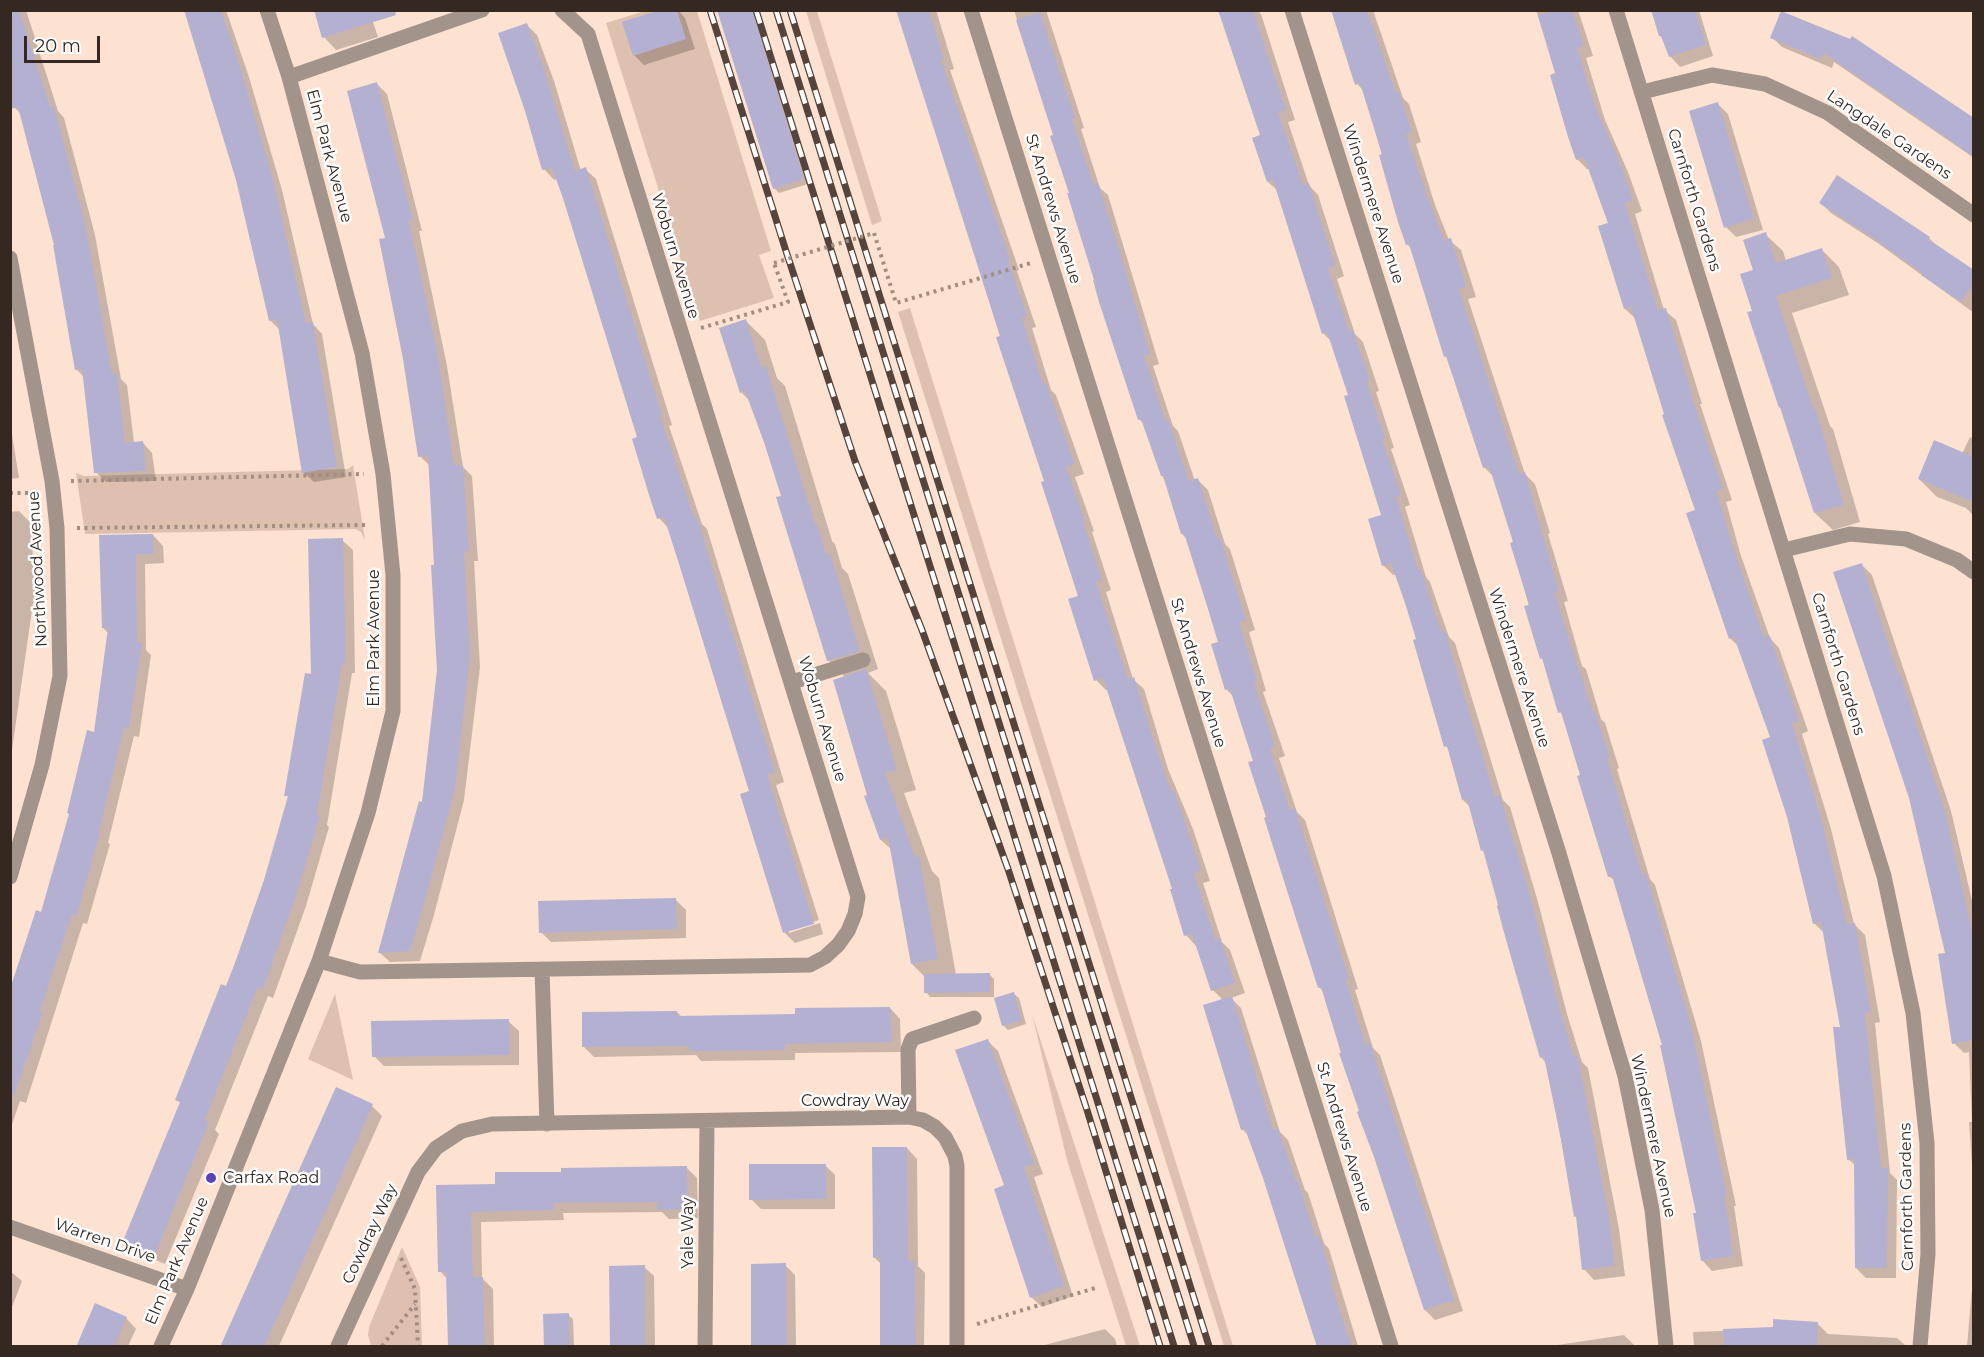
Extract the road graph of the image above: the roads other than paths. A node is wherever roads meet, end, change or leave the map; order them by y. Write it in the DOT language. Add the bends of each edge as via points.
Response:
graph roads {
  1 [pos="267,10"];
  2 [pos="482,10"];
  3 [pos="561,10"];
  4 [pos="971,10"];
  5 [pos="1292,10"];
  6 [pos="1616,10"];
  7 [pos="289,76"];
  8 [pos="1641,92"];
  9 [pos="1974,215"];
  10 [pos="10,258"];
  11 [pos="1784,550"];
  12 [pos="1974,572"];
  13 [pos="863,660"];
  14 [pos="792,682"];
  15 [pos="10,877"];
  16 [pos="319,962"];
  17 [pos="542,969"];
  18 [pos="974,1018"];
  19 [pos="909,1117"];
  20 [pos="707,1121"];
  21 [pos="547,1124"];
  22 [pos="10,1227"];
  23 [pos="187,1289"];
  24 [pos="161,1347"];
  25 [pos="338,1347"];
  26 [pos="705,1347"];
  27 [pos="957,1347"];
  28 [pos="1391,1347"];
  29 [pos="1666,1347"];
  30 [pos="1920,1347"];
  1 -- 7 [label="street, Elm Park Avenue"];
  2 -- 7 [label="street"];
  3 -- 14 [label="street, Woburn Avenue" via="588,34"];
  4 -- 28 [label="street, St Andrews Avenue"];
  5 -- 29 [label="street, Windermere Avenue" via="1558,850 1625,1076 1652,1210"];
  6 -- 8 [label="street, Carnforth Gardens"];
  7 -- 16 [label="street, Elm Park Avenue" via="362,353 383,474 393,575 393,711 368,813"];
  8 -- 9 [label="street, Langdale Gardens" via="1712,75 1766,84 1828,113"];
  8 -- 11 [label="street, Carnforth Gardens"];
  10 -- 15 [label="street, Northwood Avenue" via="52,481 57,528 60,676 42,765"];
  11 -- 12 [label="street" via="1850,534 1906,539 1957,560"];
  11 -- 30 [label="street, Carnforth Gardens" via="1884,876 1912,1013 1927,1143 1928,1254"];
  13 -- 14 [label="street"];
  14 -- 17 [label="street, Woburn Avenue" via="858,897 848,931 838,945 810,965"];
  16 -- 17 [label="street, Woburn Avenue" via="360,972"];
  16 -- 23 [label="street, Elm Park Avenue"];
  17 -- 21 [label="street"];
  18 -- 19 [label="street" via="912,1039 908,1049"];
  19 -- 20 [label="street, Cowdray Way"];
  19 -- 27 [label="street, Cowdray Way" via="935,1127 955,1156"];
  20 -- 21 [label="street, Cowdray Way"];
  20 -- 26 [label="street, Yale Way"];
  21 -- 25 [label="street, Cowdray Way" via="477,1126 448,1138 436,1148 418,1172"];
  22 -- 23 [label="street, Warren Drive"];
  23 -- 24 [label="street, Elm Park Avenue"];
}
